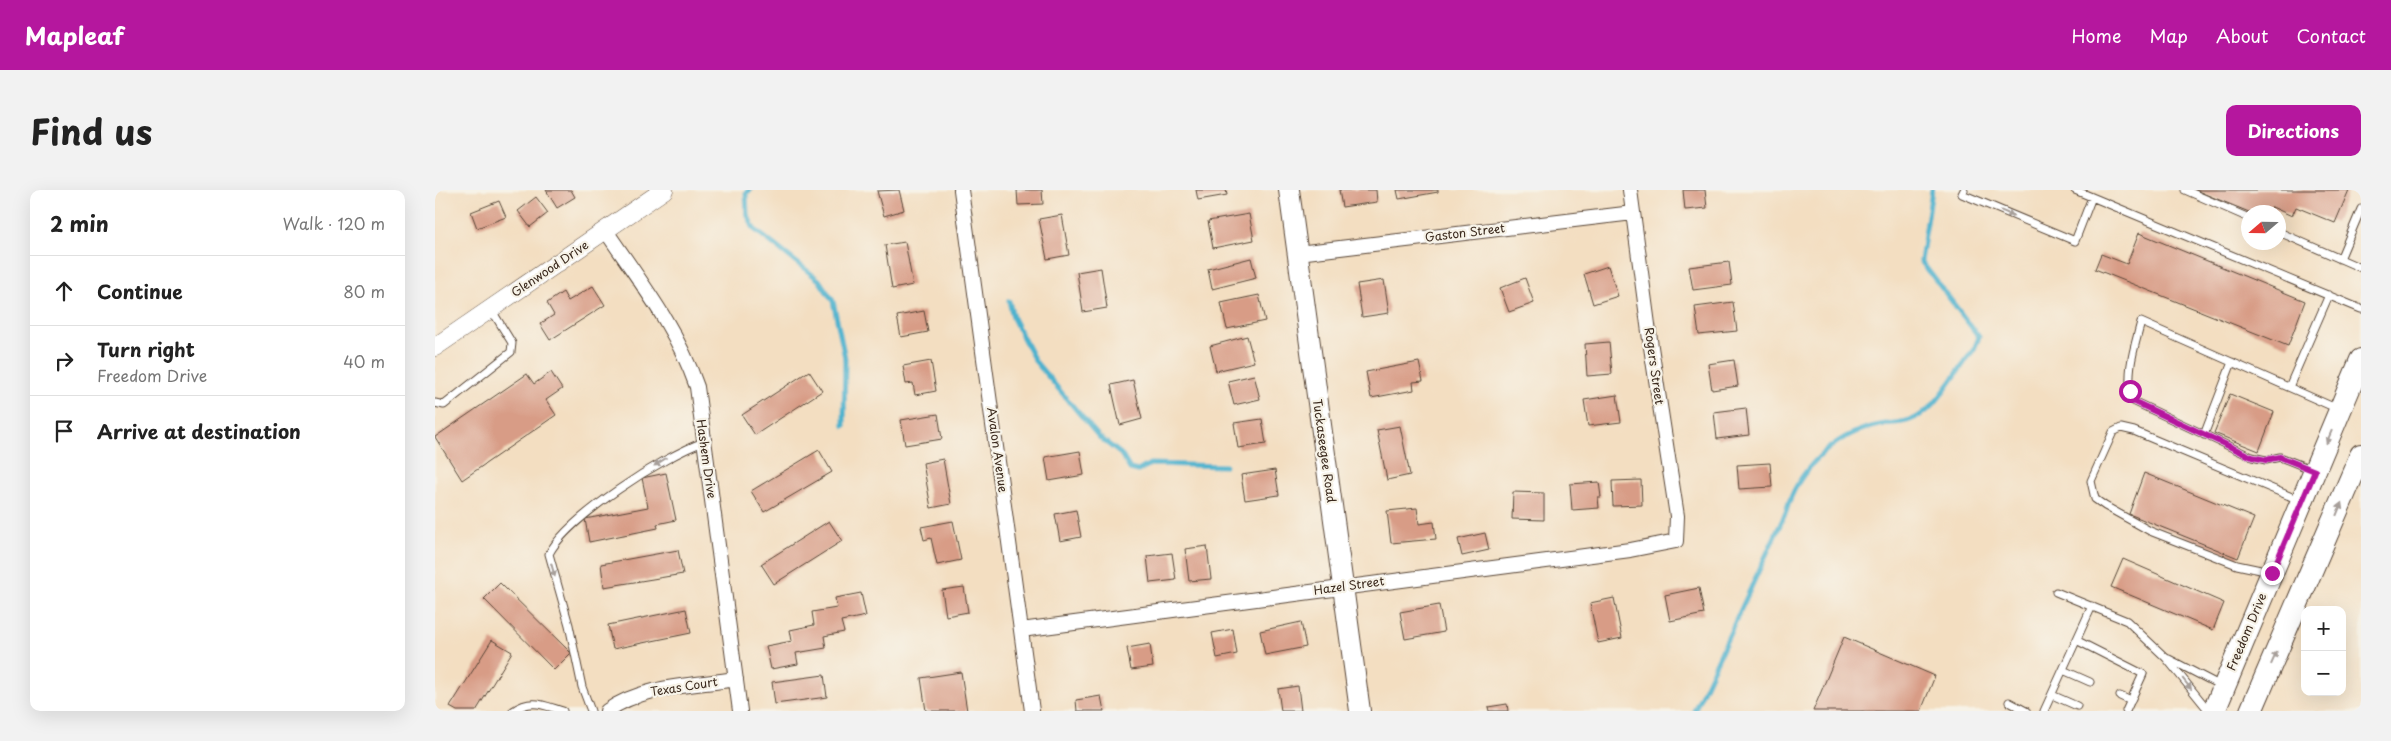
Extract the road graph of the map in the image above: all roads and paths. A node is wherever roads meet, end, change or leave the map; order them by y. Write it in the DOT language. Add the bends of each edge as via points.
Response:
graph roads {
  1 [pos="665,190"];
  2 [pos="961,190"];
  3 [pos="1289,190"];
  4 [pos="1630,190"];
  5 [pos="1964,190"];
  6 [pos="2075,190"];
  7 [pos="2185,190"];
  8 [pos="2092,197"];
  9 [pos="2361,209"];
  10 [pos="1633,213"];
  11 [pos="2241,214"];
  12 [pos="606,231"];
  13 [pos="2286,235"];
  14 [pos="1297,253"];
  15 [pos="2340,259"];
  16 [pos="2361,268"];
  17 [pos="2329,295"];
  18 [pos="491,309"];
  19 [pos="2361,309"];
  20 [pos="435,347"];
  21 [pos="2361,360"];
  22 [pos="2232,362"];
  23 [pos="2289,387"];
  24 [pos="435,403"];
  25 [pos="2340,410"];
  26 [pos="2204,434"];
  27 [pos="704,442"];
  28 [pos="2361,455"];
  29 [pos="2315,471"];
  30 [pos="2302,501"];
  31 [pos="1676,541"];
  32 [pos="2272,573"];
  33 [pos="1343,586"];
  34 [pos="2056,592"];
  35 [pos="2092,606"];
  36 [pos="1021,630"];
  37 [pos="2078,641"];
  38 [pos="2166,658"];
  39 [pos="2063,670"];
  40 [pos="735,679"];
  41 [pos="2090,682"];
  42 [pos="2224,688"];
  43 [pos="2052,695"];
  44 [pos="2120,696"];
  45 [pos="2131,701"];
  46 [pos="2009,702"];
  47 [pos="2077,706"];
  48 [pos="2253,707"];
  49 [pos="513,711"];
  50 [pos="563,711"];
  51 [pos="591,711"];
  52 [pos="607,711"];
  53 [pos="740,711"];
  54 [pos="1032,711"];
  55 [pos="1360,711"];
  56 [pos="2026,711"];
  57 [pos="2044,711"];
  58 [pos="2126,711"];
  59 [pos="2209,711"];
  60 [pos="2214,711"];
  1 -- 12 [label="street, Glenwood Drive"];
  2 -- 36 [label="street, Avalon Avenue"];
  3 -- 14 [label="main road, Tuckaseegee Road"];
  4 -- 10 [label="street, Rogers Street"];
  5 -- 8 [label="lane, one-way" via="1962,194 2075,241"];
  6 -- 8 [label="lane"];
  7 -- 11 [label="lane"];
  8 -- 17 [label="lane"];
  9 -- 15 [label="lane"];
  10 -- 14 [label="street, Gaston Street"];
  10 -- 31 [label="street, Rogers Street" via="1677,516"];
  12 -- 18 [label="street, Glenwood Drive"];
  12 -- 27 [label="street, Hashem Drive" via="670,326 685,354 697,387"];
  13 -- 15 [label="lane"];
  14 -- 33 [label="main road, Tuckaseegee Road"];
  15 -- 16 [label="lane"];
  17 -- 19 [label="lane"];
  17 -- 23 [label="lane"];
  18 -- 20 [label="street, Glenwood Drive"];
  18 -- 24 [label="lane" via="512,343 511,352 444,405"];
  21 -- 25 [label="main road, Freedom Drive"];
  22 -- 23 [label="lane"];
  22 -- 26 [label="lane"];
  22 -- 26 [label="lane" via="2141,322 2129,365 2133,401"];
  23 -- 25 [label="lane"];
  25 -- 29 [label="main road, Freedom Drive, one-way"];
  26 -- 29 [label="lane" via="2252,457 2266,460 2280,457"];
  27 -- 40 [label="street, Hashem Drive"];
  27 -- 51 [label="lane, one-way" via="667,457 593,508 555,541 549,554 569,624 581,687"];
  48 -- 28 [label="main road, one-way"];
  29 -- 30 [label="main road, Freedom Drive"];
  30 -- 32 [label="main road, Freedom Drive"];
  30 -- 32 [label="lane" via="2121,428 2113,432 2091,482 2095,499 2151,531 2237,565"];
  31 -- 33 [label="street, Hazel Street" via="1630,550"];
  32 -- 42 [label="main road, Freedom Drive"];
  33 -- 36 [label="street, Hazel Street"];
  33 -- 55 [label="main road, Tuckaseegee Road"];
  34 -- 35 [label="lane"];
  35 -- 37 [label="lane"];
  35 -- 38 [label="lane" via="2127,621"];
  36 -- 54 [label="street, Avalon Avenue"];
  37 -- 39 [label="lane"];
  37 -- 45 [label="lane" via="2143,674"];
  38 -- 42 [label="lane"];
  38 -- 59 [label="lane, one-way"];
  39 -- 41 [label="lane"];
  39 -- 43 [label="lane"];
  40 -- 52 [label="street, Texas Court" via="638,694"];
  40 -- 53 [label="street, Hashem Drive"];
  42 -- 48 [label="main road"];
  42 -- 60 [label="main road, Freedom Drive"];
  43 -- 47 [label="lane"];
  43 -- 57 [label="lane"];
  44 -- 45 [label="lane"];
  45 -- 58 [label="lane"];
  46 -- 56 [label="lane"];
  49 -- 50 [label="lane" via="532,702"];
}
